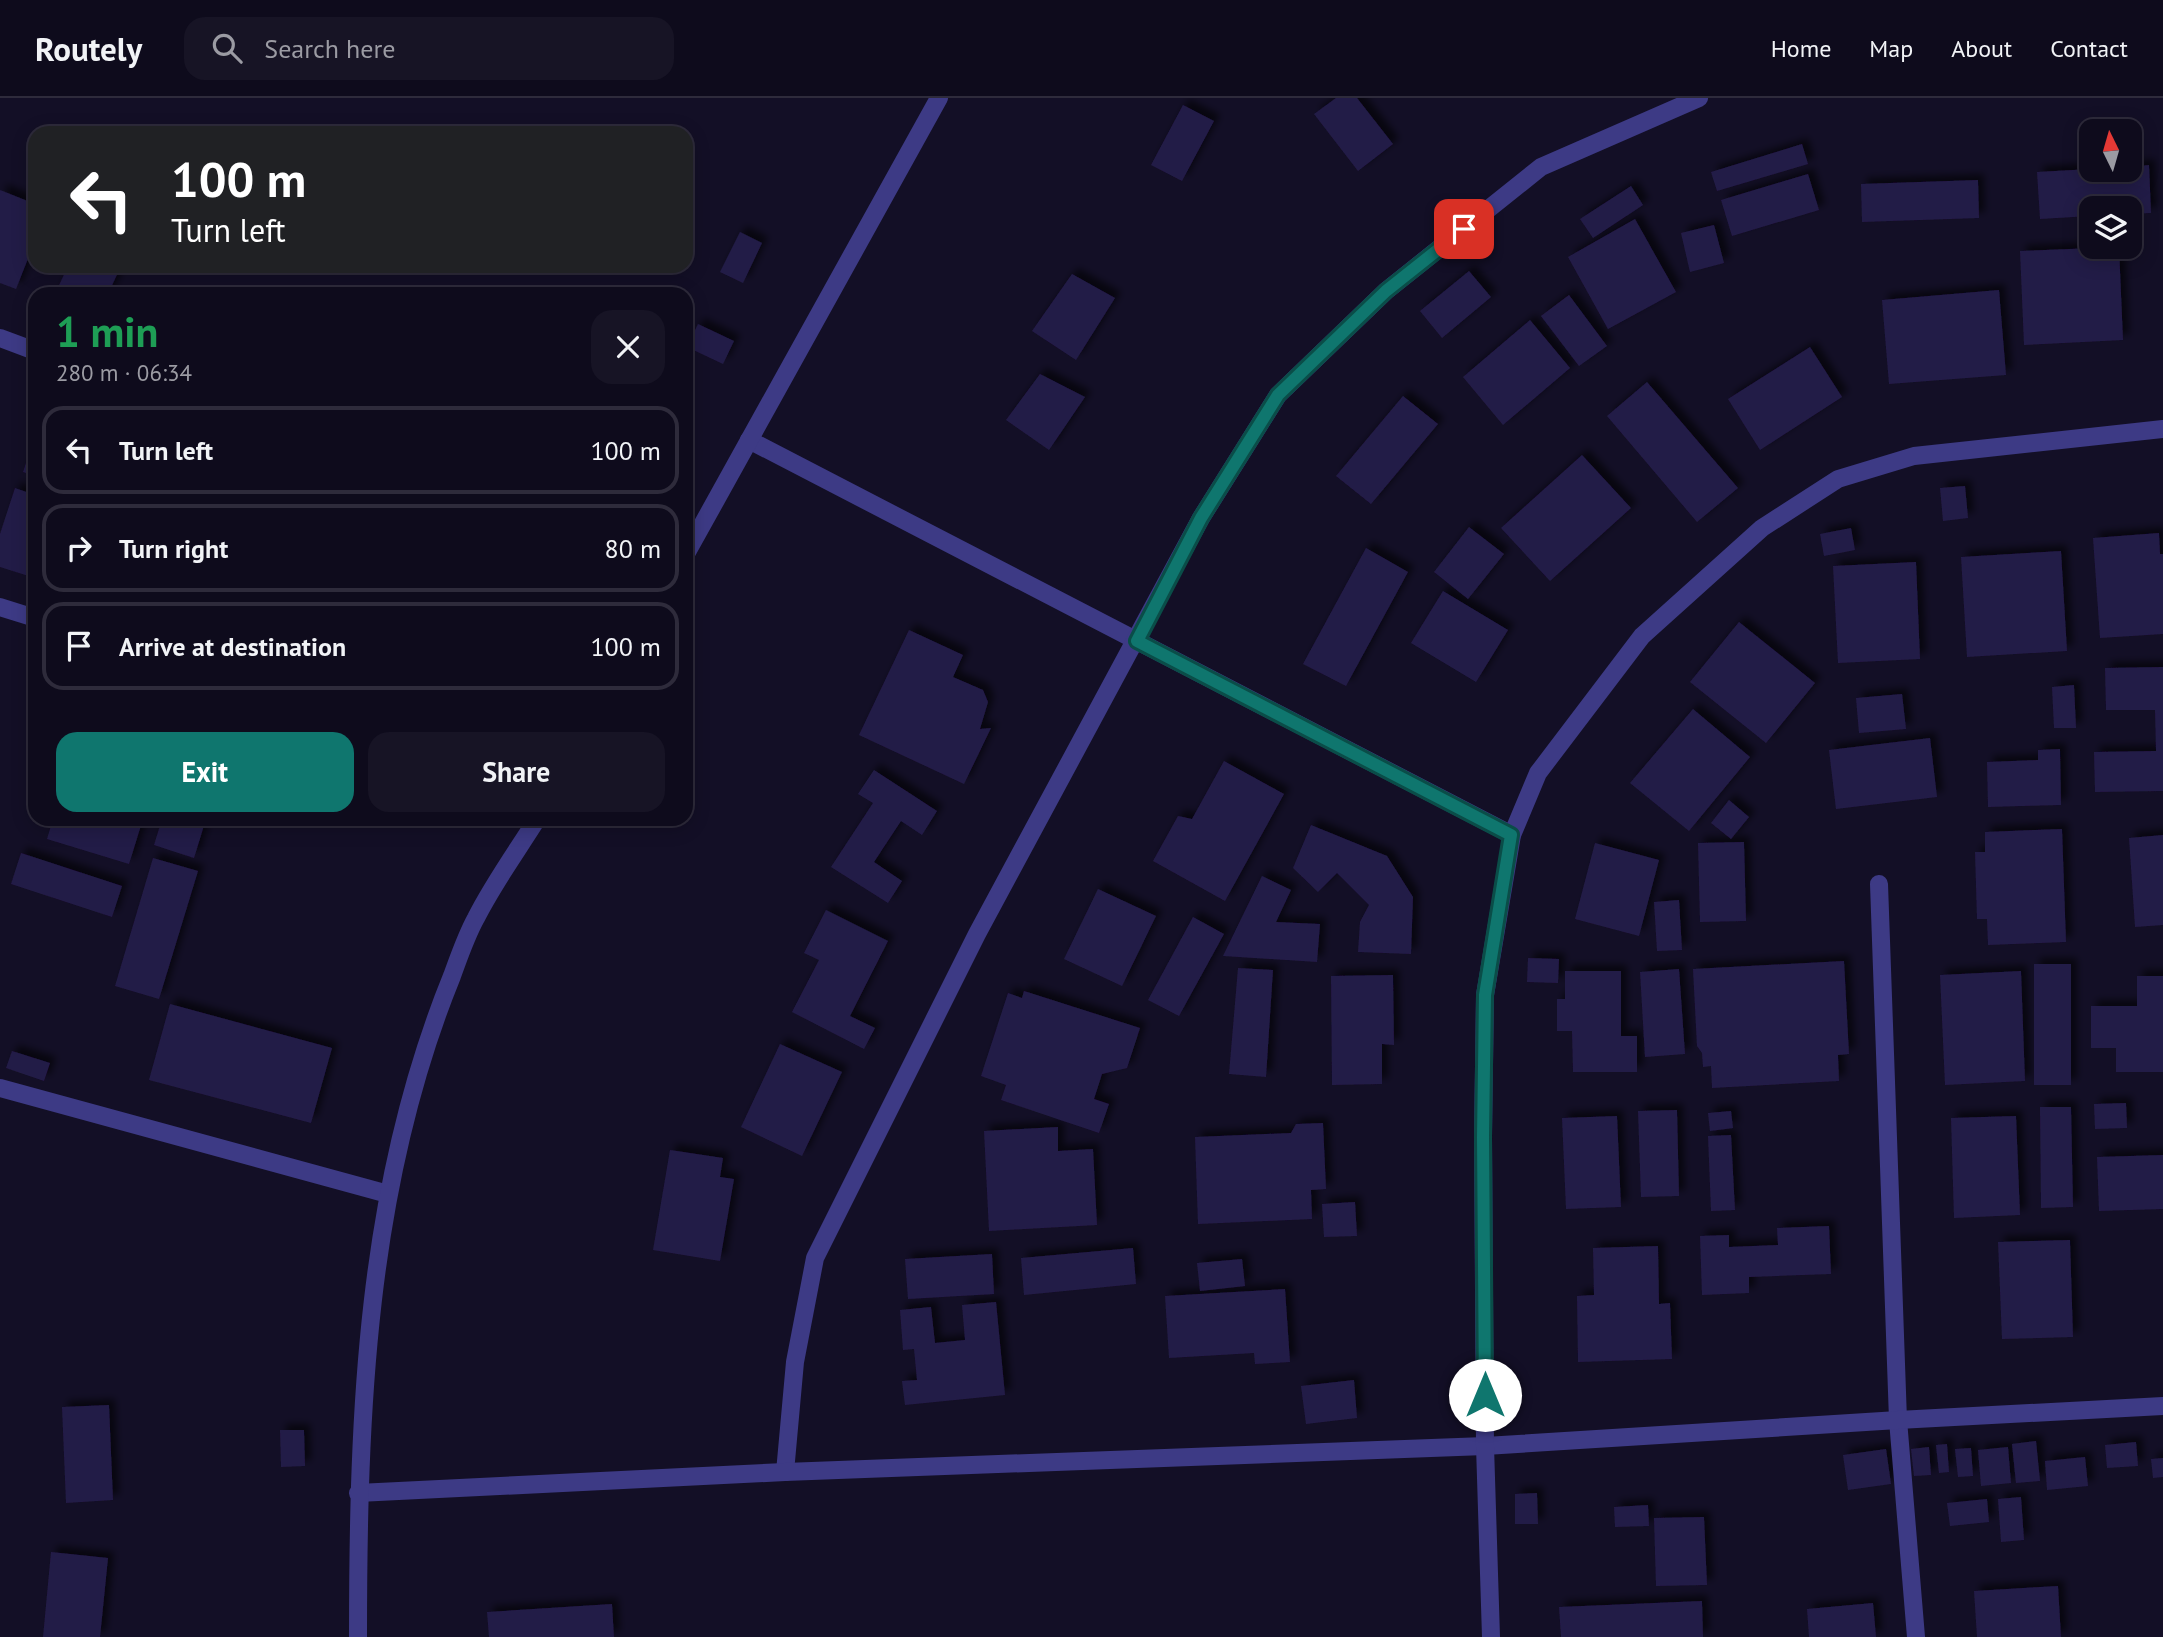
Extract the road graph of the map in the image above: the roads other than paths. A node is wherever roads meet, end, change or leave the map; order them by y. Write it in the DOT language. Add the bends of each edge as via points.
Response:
graph roads {
  1 [pos="939,98"];
  2 [pos="1699,98"];
  3 [pos="0,338"];
  4 [pos="28,348"];
  5 [pos="2163,429"];
  6 [pos="749,440"];
  7 [pos="693,541"];
  8 [pos="0,607"];
  9 [pos="28,616"];
  10 [pos="1137,641"];
  11 [pos="533,826"];
  12 [pos="1511,835"];
  13 [pos="1879,884"];
  14 [pos="0,1088"];
  15 [pos="388,1195"];
  16 [pos="2163,1406"];
  17 [pos="1899,1420"];
  18 [pos="1485,1446"];
  19 [pos="785,1472"];
  20 [pos="358,1493"];
  21 [pos="358,1637"];
  22 [pos="1491,1637"];
  23 [pos="1916,1637"];
  1 -- 6 [label="street"];
  2 -- 10 [label="street" via="1541,167 1386,291 1278,395 1201,518"];
  3 -- 4 [label="street"];
  5 -- 12 [label="street" via="1914,456 1838,479 1762,528 1642,636 1538,773"];
  6 -- 7 [label="street"];
  6 -- 10 [label="street"];
  8 -- 9 [label="street"];
  10 -- 12 [label="street"];
  10 -- 19 [label="street" via="978,934 815,1258 794,1362"];
  11 -- 15 [label="street" via="476,917 439,1008 410,1095"];
  12 -- 18 [label="street" via="1485,995"];
  13 -- 17 [label="street"];
  14 -- 15 [label="street"];
  15 -- 20 [label="street" via="366,1344"];
  16 -- 17 [label="street"];
  17 -- 18 [label="street"];
  17 -- 23 [label="street"];
  18 -- 19 [label="street"];
  18 -- 22 [label="street"];
  19 -- 20 [label="street"];
  20 -- 21 [label="street"];
}
